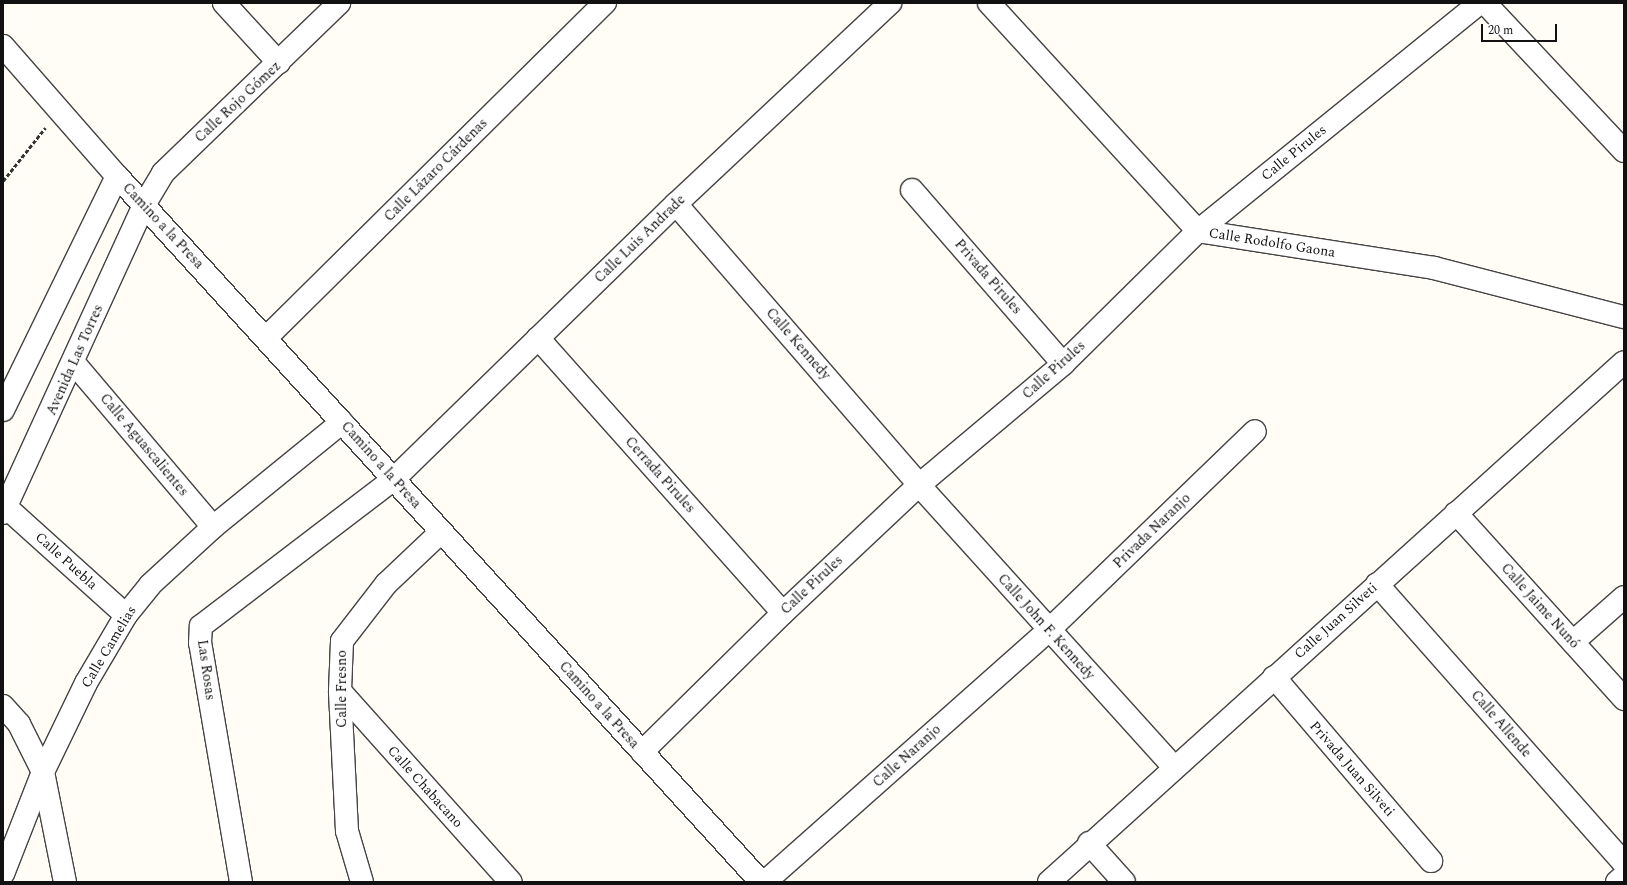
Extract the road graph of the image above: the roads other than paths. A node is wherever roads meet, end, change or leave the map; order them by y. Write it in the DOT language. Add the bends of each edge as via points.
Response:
graph roads {
  1 [pos="224,3"];
  2 [pos="339,3"];
  3 [pos="605,3"];
  4 [pos="890,3"];
  5 [pos="988,3"];
  6 [pos="1480,3"];
  7 [pos="1485,3"];
  8 [pos="3,46"];
  9 [pos="279,63"];
  10 [pos="1624,151"];
  11 [pos="117,176"];
  12 [pos="912,190"];
  13 [pos="676,204"];
  14 [pos="144,205"];
  15 [pos="1198,231"];
  16 [pos="1624,317"];
  17 [pos="266,338"];
  18 [pos="538,338"];
  19 [pos="74,362"];
  20 [pos="1624,362"];
  21 [pos="1063,364"];
  22 [pos="3,410"];
  23 [pos="342,422"];
  24 [pos="1255,431"];
  25 [pos="394,479"];
  26 [pos="919,485"];
  27 [pos="5,510"];
  28 [pos="1456,513"];
  29 [pos="213,527"];
  30 [pos="441,532"];
  31 [pos="1377,584"];
  32 [pos="1624,597"];
  33 [pos="782,613"];
  34 [pos="126,615"];
  35 [pos="1048,630"];
  36 [pos="1573,642"];
  37 [pos="1274,677"];
  38 [pos="340,691"];
  39 [pos="1624,699"];
  40 [pos="3,706"];
  41 [pos="642,752"];
  42 [pos="1174,767"];
  43 [pos="43,772"];
  44 [pos="1089,843"];
  45 [pos="1431,861"];
  46 [pos="1624,863"];
  47 [pos="3,874"];
  48 [pos="1624,876"];
  49 [pos="66,882"];
  50 [pos="241,882"];
  51 [pos="362,882"];
  52 [pos="511,882"];
  53 [pos="761,882"];
  54 [pos="765,882"];
  55 [pos="1049,882"];
  56 [pos="1124,882"];
  57 [pos="1617,882"];
  1 -- 9 [label="street"];
  2 -- 9 [label="street, Calle Rojo Gómez"];
  3 -- 17 [label="street, Calle Lázaro Cárdenas"];
  4 -- 13 [label="street, Calle Luis Andrade"];
  5 -- 15 [label="street, Calle Rodolfo Gaona"];
  6 -- 15 [label="street, Calle Pirules"];
  7 -- 10 [label="street"];
  8 -- 11 [label="street, Camino a la Presa"];
  9 -- 14 [label="street, Calle Rojo Gómez" via="163,173"];
  11 -- 14 [label="street, Camino a la Presa"];
  11 -- 22 [label="street"];
  12 -- 21 [label="street, Privada Pirules"];
  13 -- 18 [label="street, Calle Luis Andrade"];
  13 -- 26 [label="street, Calle Kennedy"];
  14 -- 17 [label="street, Camino a la Presa"];
  14 -- 19 [label="street, Avenida Las Torres"];
  15 -- 16 [label="street, Calle Rodolfo Gaona" via="1434,268"];
  15 -- 21 [label="street, Calle Pirules"];
  17 -- 23 [label="street, Camino a la Presa"];
  18 -- 25 [label="street, Calle Luis Andrade"];
  18 -- 33 [label="street, Cerrada Pirules"];
  19 -- 27 [label="street, Avenida Las Torres"];
  19 -- 29 [label="street, Calle Aguascalientes"];
  20 -- 28 [label="street, Calle Juan Silveti"];
  21 -- 26 [label="street, Calle Pirules"];
  23 -- 25 [label="street, Camino a la Presa"];
  23 -- 29 [label="street, Calle Camelias"];
  24 -- 35 [label="street, Privada Naranjo"];
  25 -- 30 [label="street, Camino a la Presa"];
  25 -- 50 [label="street, Las Rosas" via="201,626 200,643"];
  26 -- 33 [label="street, Calle Pirules"];
  26 -- 35 [label="street, Calle John F. Kennedy"];
  27 -- 34 [label="street, Calle Puebla"];
  28 -- 31 [label="street, Calle Juan Silveti"];
  28 -- 36 [label="street, Calle Jaime Nunó"];
  29 -- 34 [label="street, Calle Camelias" via="150,585"];
  30 -- 38 [label="street, Calle Fresno" via="386,584 342,641"];
  30 -- 41 [label="street, Camino a la Presa"];
  31 -- 37 [label="street, Calle Juan Silveti"];
  31 -- 46 [label="street, Calle Allende"];
  32 -- 36 [label="street"];
  33 -- 41 [label="street, Calle Pirules"];
  34 -- 43 [label="street, Calle Camelias" via="86,683"];
  35 -- 42 [label="street, Calle John F. Kennedy"];
  35 -- 54 [label="street, Calle Naranjo"];
  36 -- 39 [label="street, Calle Jaime Nunó"];
  37 -- 42 [label="street, Calle Juan Silveti"];
  37 -- 45 [label="street, Privada Juan Silveti"];
  38 -- 51 [label="street, Calle Fresno" via="347,831"];
  38 -- 52 [label="street, Calle Chabacano"];
  40 -- 43 [label="street" via="19,724"];
  41 -- 53 [label="street, Camino a la Presa"];
  42 -- 44 [label="street, Calle Juan Silveti"];
  43 -- 47 [label="street, Calle Camelias"];
  43 -- 49 [label="street"];
  44 -- 55 [label="street, Calle Juan Silveti"];
  44 -- 56 [label="street"];
  48 -- 57 [label="street"];
}
